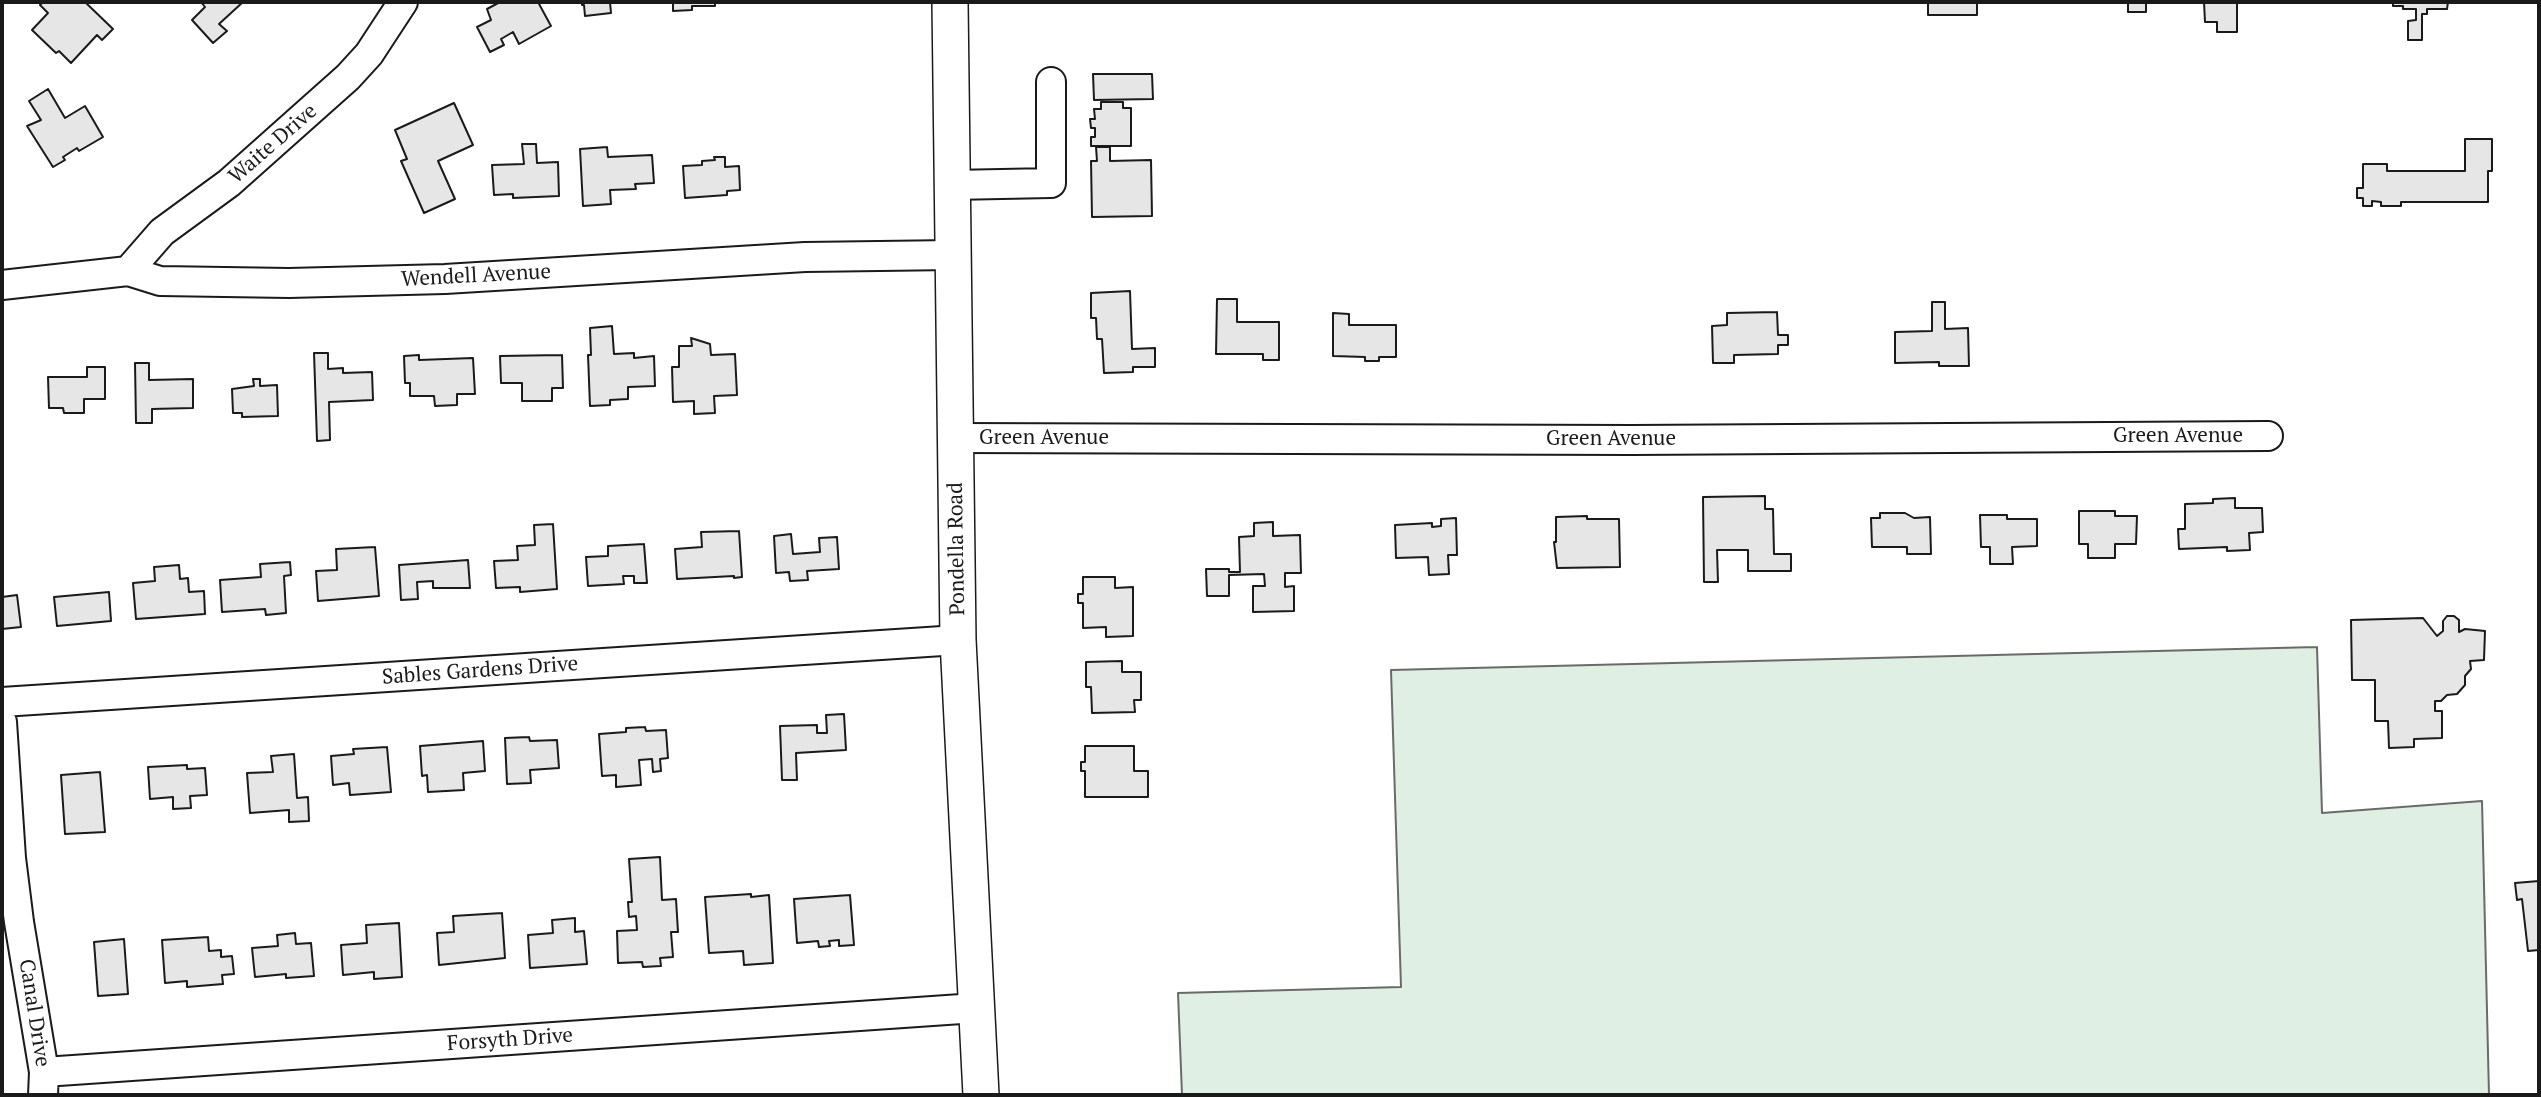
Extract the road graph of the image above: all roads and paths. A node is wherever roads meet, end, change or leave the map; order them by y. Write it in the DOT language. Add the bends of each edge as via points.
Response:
graph roads {
  1 [pos="403,2"];
  2 [pos="950,2"];
  3 [pos="1051,82"];
  4 [pos="952,185"];
  5 [pos="953,255"];
  6 [pos="128,271"];
  7 [pos="2,285"];
  8 [pos="2267,436"];
  9 [pos="955,438"];
  10 [pos="958,640"];
  11 [pos="2,702"];
  12 [pos="2,722"];
  13 [pos="976,1008"];
  14 [pos="44,1084"];
  15 [pos="981,1095"];
  1 -- 6 [label="street, Waite Drive" via="348,77 239,175 162,232"];
  2 -- 4 [label="main road, Pondella Road"];
  3 -- 4 [label="street" via="1051,183"];
  4 -- 5 [label="main road, Pondella Road"];
  5 -- 6 [label="street, Wendell Avenue" via="805,257 445,279 289,283 160,281"];
  5 -- 9 [label="main road, Pondella Road"];
  6 -- 7 [label="street, Wendell Avenue"];
  8 -- 9 [label="street, Green Avenue"];
  9 -- 10 [label="main road, Pondella Road"];
  10 -- 11 [label="street, Sables Gardens Drive"];
  10 -- 13 [label="main road, Pondella Road"];
  12 -- 14 [label="street, Canal Drive" via="11,858"];
  13 -- 14 [label="street, Forsyth Drive"];
  13 -- 15 [label="main road, Pondella Road"];
}
